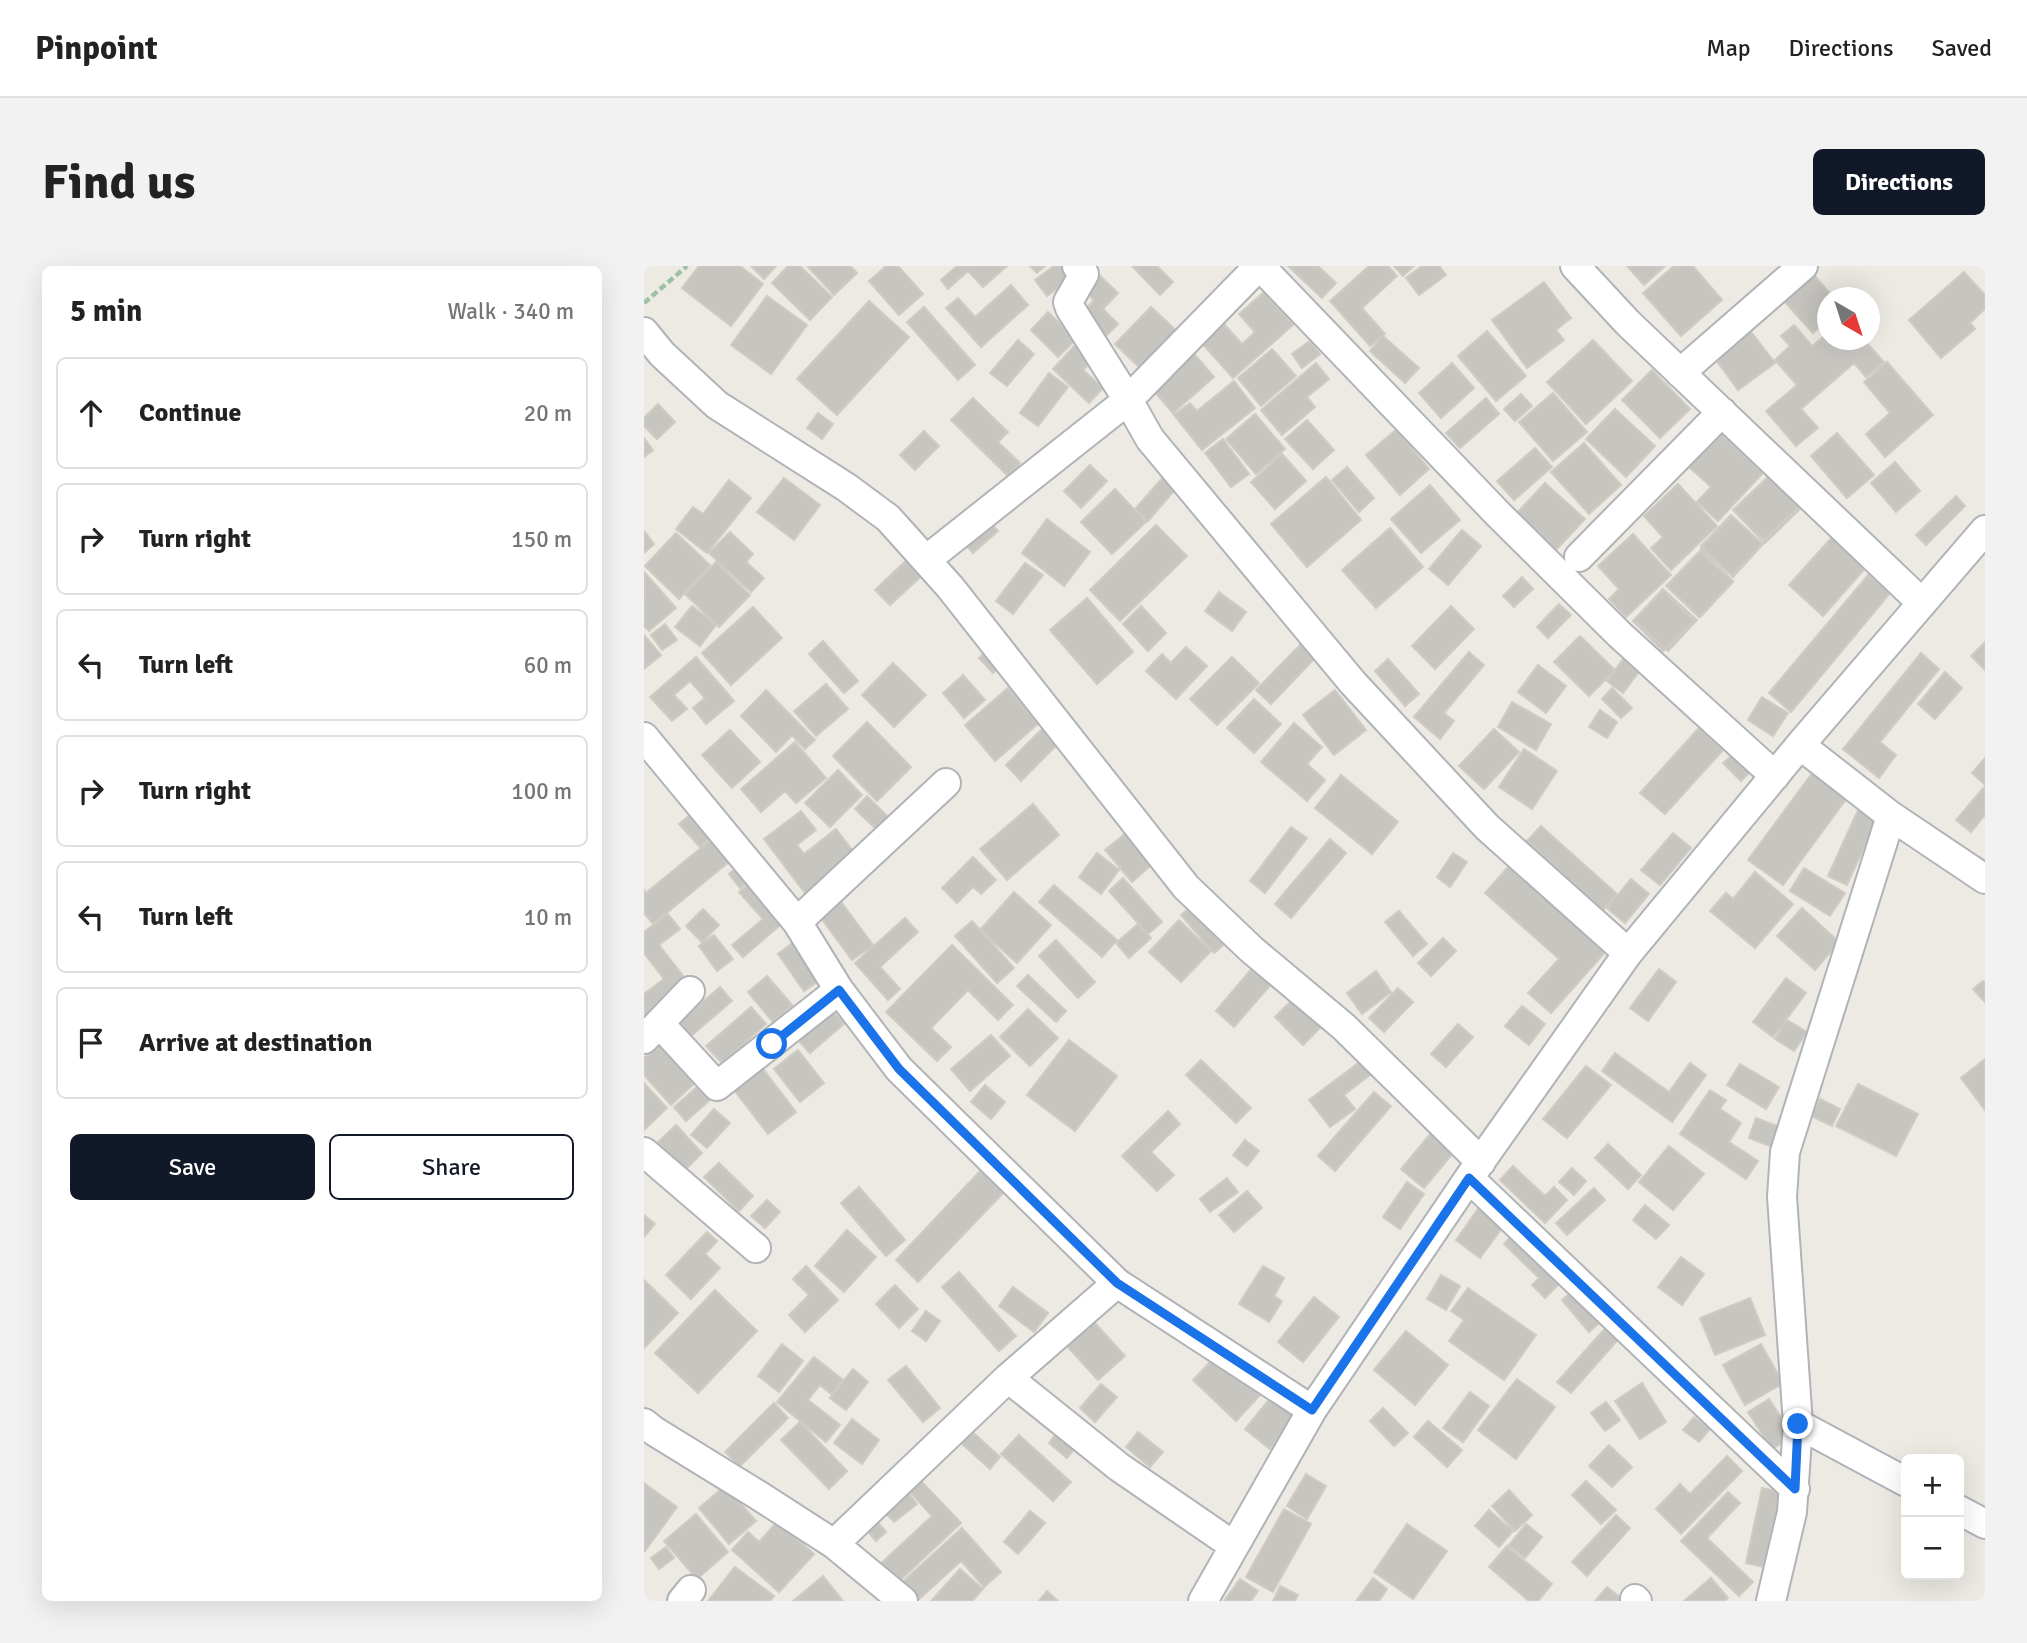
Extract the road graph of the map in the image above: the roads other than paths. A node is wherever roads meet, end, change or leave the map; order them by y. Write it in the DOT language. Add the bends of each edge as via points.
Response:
graph roads {
  1 [pos="1077,266"];
  2 [pos="1260,266"];
  3 [pos="1575,266"];
  4 [pos="1803,266"];
  5 [pos="644,332"];
  6 [pos="1680,373"];
  7 [pos="1128,400"];
  8 [pos="1722,412"];
  9 [pos="1985,530"];
  10 [pos="1579,556"];
  11 [pos="926,560"];
  12 [pos="1922,603"];
  13 [pos="644,737"];
  14 [pos="1800,745"];
  15 [pos="1774,776"];
  16 [pos="946,783"];
  17 [pos="1891,816"];
  18 [pos="1985,879"];
  19 [pos="797,922"];
  20 [pos="1628,953"];
  21 [pos="839,990"];
  22 [pos="690,991"];
  23 [pos="651,1031"];
  24 [pos="644,1153"];
  25 [pos="1475,1170"];
  26 [pos="755,1248"];
  27 [pos="1117,1283"];
  28 [pos="1008,1378"];
  29 [pos="1312,1410"];
  30 [pos="644,1423"];
  31 [pos="1798,1424"];
  32 [pos="1901,1479"];
  33 [pos="1795,1489"];
  34 [pos="1964,1513"];
  35 [pos="1985,1524"];
  36 [pos="834,1544"];
  37 [pos="1234,1546"];
  38 [pos="903,1601"];
  39 [pos="1203,1601"];
  40 [pos="1771,1601"];
  1 -- 7 [label="street" via="1084,274 1068,302 1070,308"];
  2 -- 7 [label="street"];
  2 -- 15 [label="street" via="1506,522 1620,635"];
  3 -- 6 [label="street"];
  4 -- 6 [label="street"];
  5 -- 11 [label="street" via="716,405 888,518"];
  6 -- 8 [label="street"];
  7 -- 11 [label="street"];
  7 -- 20 [label="street" via="1150,439 1353,684 1487,827"];
  8 -- 10 [label="street"];
  8 -- 12 [label="street"];
  9 -- 12 [label="street"];
  11 -- 25 [label="street" via="1186,887 1343,1027"];
  12 -- 14 [label="street"];
  13 -- 19 [label="street"];
  14 -- 15 [label="street"];
  14 -- 17 [label="street"];
  15 -- 20 [label="street"];
  16 -- 19 [label="street"];
  17 -- 18 [label="street"];
  17 -- 31 [label="street" via="1785,1152 1782,1196"];
  19 -- 21 [label="street"];
  20 -- 25 [label="street"];
  21 -- 23 [label="street" via="717,1086"];
  21 -- 27 [label="street" via="899,1069"];
  22 -- 23 [label="street"];
  24 -- 26 [label="street"];
  25 -- 29 [label="street"];
  25 -- 33 [label="street"];
  27 -- 28 [label="street"];
  27 -- 29 [label="street"];
  28 -- 36 [label="street"];
  28 -- 37 [label="street" via="1119,1467"];
  29 -- 37 [label="street"];
  30 -- 36 [label="street"];
  31 -- 32 [label="street"];
  31 -- 33 [label="street"];
  33 -- 40 [label="street"];
  34 -- 35 [label="street"];
  36 -- 38 [label="street"];
  37 -- 39 [label="street"];
}
